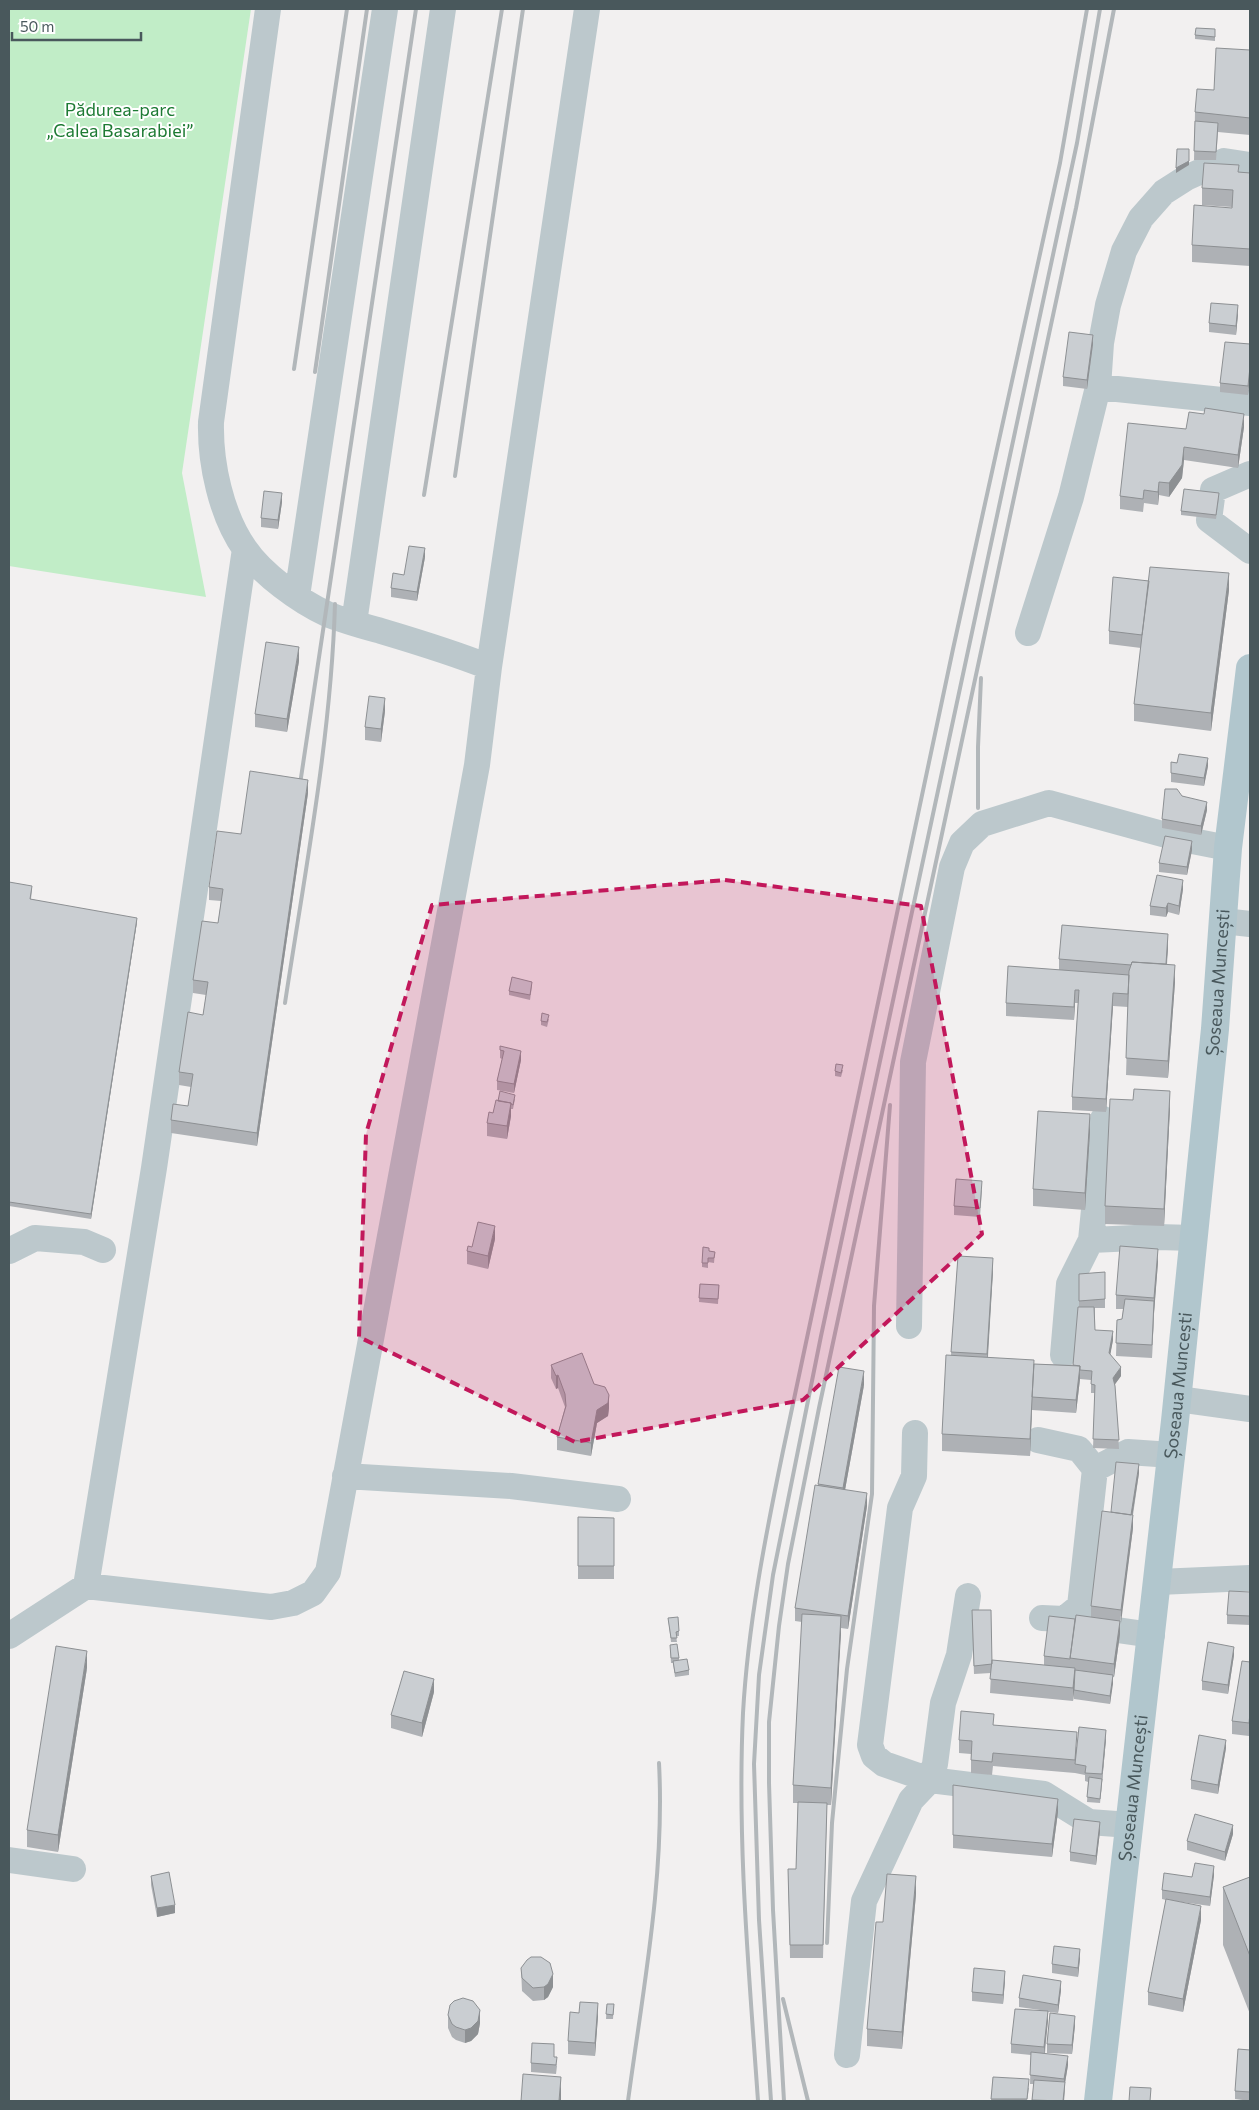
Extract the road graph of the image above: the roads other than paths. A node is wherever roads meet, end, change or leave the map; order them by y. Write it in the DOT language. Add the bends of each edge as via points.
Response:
graph roads {
  1 [pos="268,9"];
  2 [pos="385,9"];
  3 [pos="443,9"];
  4 [pos="587,9"];
  5 [pos="1250,165"];
  6 [pos="1098,387"];
  7 [pos="1250,403"];
  8 [pos="1250,474"];
  9 [pos="245,549"];
  10 [pos="1250,552"];
  11 [pos="297,596"];
  12 [pos="354,623"];
  13 [pos="1028,633"];
  14 [pos="489,667"];
  15 [pos="1250,668"];
  16 [pos="1248,696"];
  17 [pos="1228,848"];
  18 [pos="1223,921"];
  19 [pos="1250,924"];
  20 [pos="1103,1119"];
  21 [pos="1194,1238"];
  22 [pos="1091,1240"];
  23 [pos="104,1250"];
  24 [pos="9,1251"];
  25 [pos="909,1326"];
  26 [pos="1063,1355"];
  27 [pos="1178,1399"];
  28 [pos="1250,1409"];
  29 [pos="916,1434"];
  30 [pos="1038,1440"];
  31 [pos="1172,1455"];
  32 [pos="1095,1469"];
  33 [pos="345,1476"];
  34 [pos="618,1499"];
  35 [pos="1250,1578"];
  36 [pos="1158,1582"];
  37 [pos="86,1586"];
  38 [pos="968,1596"];
  39 [pos="1072,1613"];
  40 [pos="1042,1618"];
  41 [pos="1152,1635"];
  42 [pos="9,1636"];
  43 [pos="930,1780"];
  44 [pos="1130,1825"];
  45 [pos="9,1860"];
  46 [pos="73,1869"];
  47 [pos="847,2055"];
  48 [pos="1098,2101"];
  1 -- 9 [label="street" via="211,422 210,447 214,470 229,516"];
  2 -- 11 [label="street"];
  3 -- 12 [label="street"];
  4 -- 14 [label="street"];
  5 -- 6 [label="street" via="1224,161 1204,168 1164,192 1141,218 1124,251 1108,305"];
  6 -- 7 [label="street"];
  6 -- 13 [label="street" via="1072,497"];
  8 -- 10 [label="street" via="1213,490 1210,520"];
  9 -- 11 [label="street"];
  9 -- 37 [label="street" via="154,1168"];
  11 -- 12 [label="street" via="327,614"];
  12 -- 14 [label="street"];
  14 -- 33 [label="street" via="477,765"];
  15 -- 16 [label="main road, Șoseaua Muncești"];
  16 -- 17 [label="main road, Șoseaua Muncești"];
  17 -- 18 [label="main road, Șoseaua Muncești"];
  17 -- 25 [label="street" via="1168,836 1049,803 982,824 962,843 952,867 913,1062"];
  18 -- 19 [label="street"];
  18 -- 21 [label="main road, Șoseaua Muncești"];
  20 -- 22 [label="street"];
  21 -- 22 [label="street"];
  21 -- 27 [label="main road, Șoseaua Muncești"];
  22 -- 26 [label="street" via="1070,1284"];
  23 -- 24 [label="street" via="78,1242 35,1238"];
  27 -- 28 [label="street"];
  27 -- 31 [label="main road, Șoseaua Muncești"];
  29 -- 43 [label="street" via="914,1476 900,1508 870,1745 874,1756 884,1764"];
  30 -- 32 [label="street" via="1080,1449"];
  31 -- 32 [label="street" via="1128,1452"];
  31 -- 36 [label="main road, Șoseaua Muncești"];
  32 -- 39 [label="street" via="1080,1606"];
  33 -- 34 [label="street" via="518,1487"];
  33 -- 37 [label="street" via="328,1572 313,1593 293,1603 271,1607"];
  35 -- 36 [label="street"];
  36 -- 41 [label="main road, Șoseaua Muncești"];
  37 -- 42 [label="street"];
  38 -- 43 [label="street" via="959,1655 943,1703"];
  39 -- 40 [label="street" via="1064,1619"];
  39 -- 41 [label="street" via="1110,1629"];
  41 -- 44 [label="main road, Șoseaua Muncești"];
  43 -- 44 [label="street" via="1044,1794 1088,1822"];
  43 -- 47 [label="street" via="911,1800 864,1901"];
  44 -- 48 [label="main road, Șoseaua Muncești"];
  45 -- 46 [label="street"];
}
